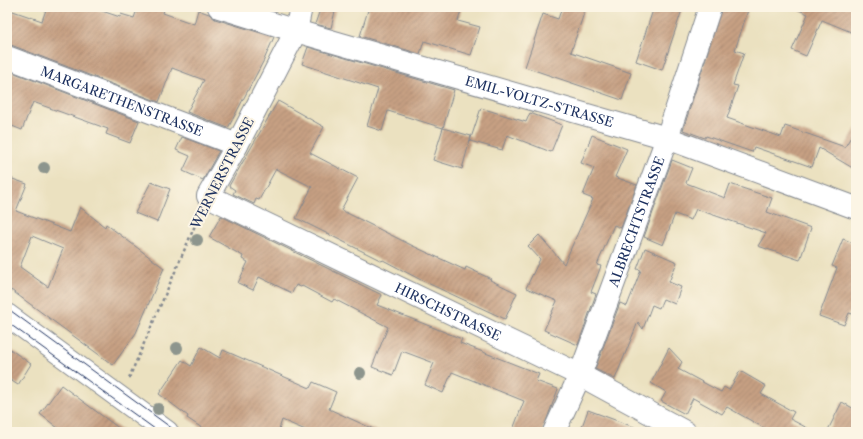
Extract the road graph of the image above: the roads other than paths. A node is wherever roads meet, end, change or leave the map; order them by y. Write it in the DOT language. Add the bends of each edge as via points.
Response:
graph roads {
  1 [pos="219,7"];
  2 [pos="302,7"];
  3 [pos="710,7"];
  4 [pos="296,31"];
  5 [pos="7,57"];
  6 [pos="667,138"];
  7 [pos="237,144"];
  8 [pos="208,196"];
  9 [pos="856,208"];
  10 [pos="7,315"];
  11 [pos="580,375"];
  12 [pos="167,432"];
  13 [pos="554,432"];
  14 [pos="685,432"];
  1 -- 4 [label="street, EMIL-VOLTZ-STRASSE"];
  2 -- 4 [label="street, WERNERSTRASSE"];
  3 -- 6 [label="street, ALBRECHTSTRASSE"];
  4 -- 6 [label="street, EMIL-VOLTZ-STRASSE"];
  4 -- 7 [label="street, WERNERSTRASSE"];
  5 -- 7 [label="street, MARGARETHENSTRASSE"];
  6 -- 9 [label="street, EMIL-VOLTZ-STRASSE"];
  6 -- 11 [label="street, ALBRECHTSTRASSE"];
  7 -- 8 [label="street, WERNERSTRASSE"];
  8 -- 11 [label="street, HIRSCHSTRASSE"];
  10 -- 12 [label="street"];
  11 -- 13 [label="street, ALBRECHTSTRASSE"];
  11 -- 14 [label="street, HIRSCHSTRASSE"];
}
